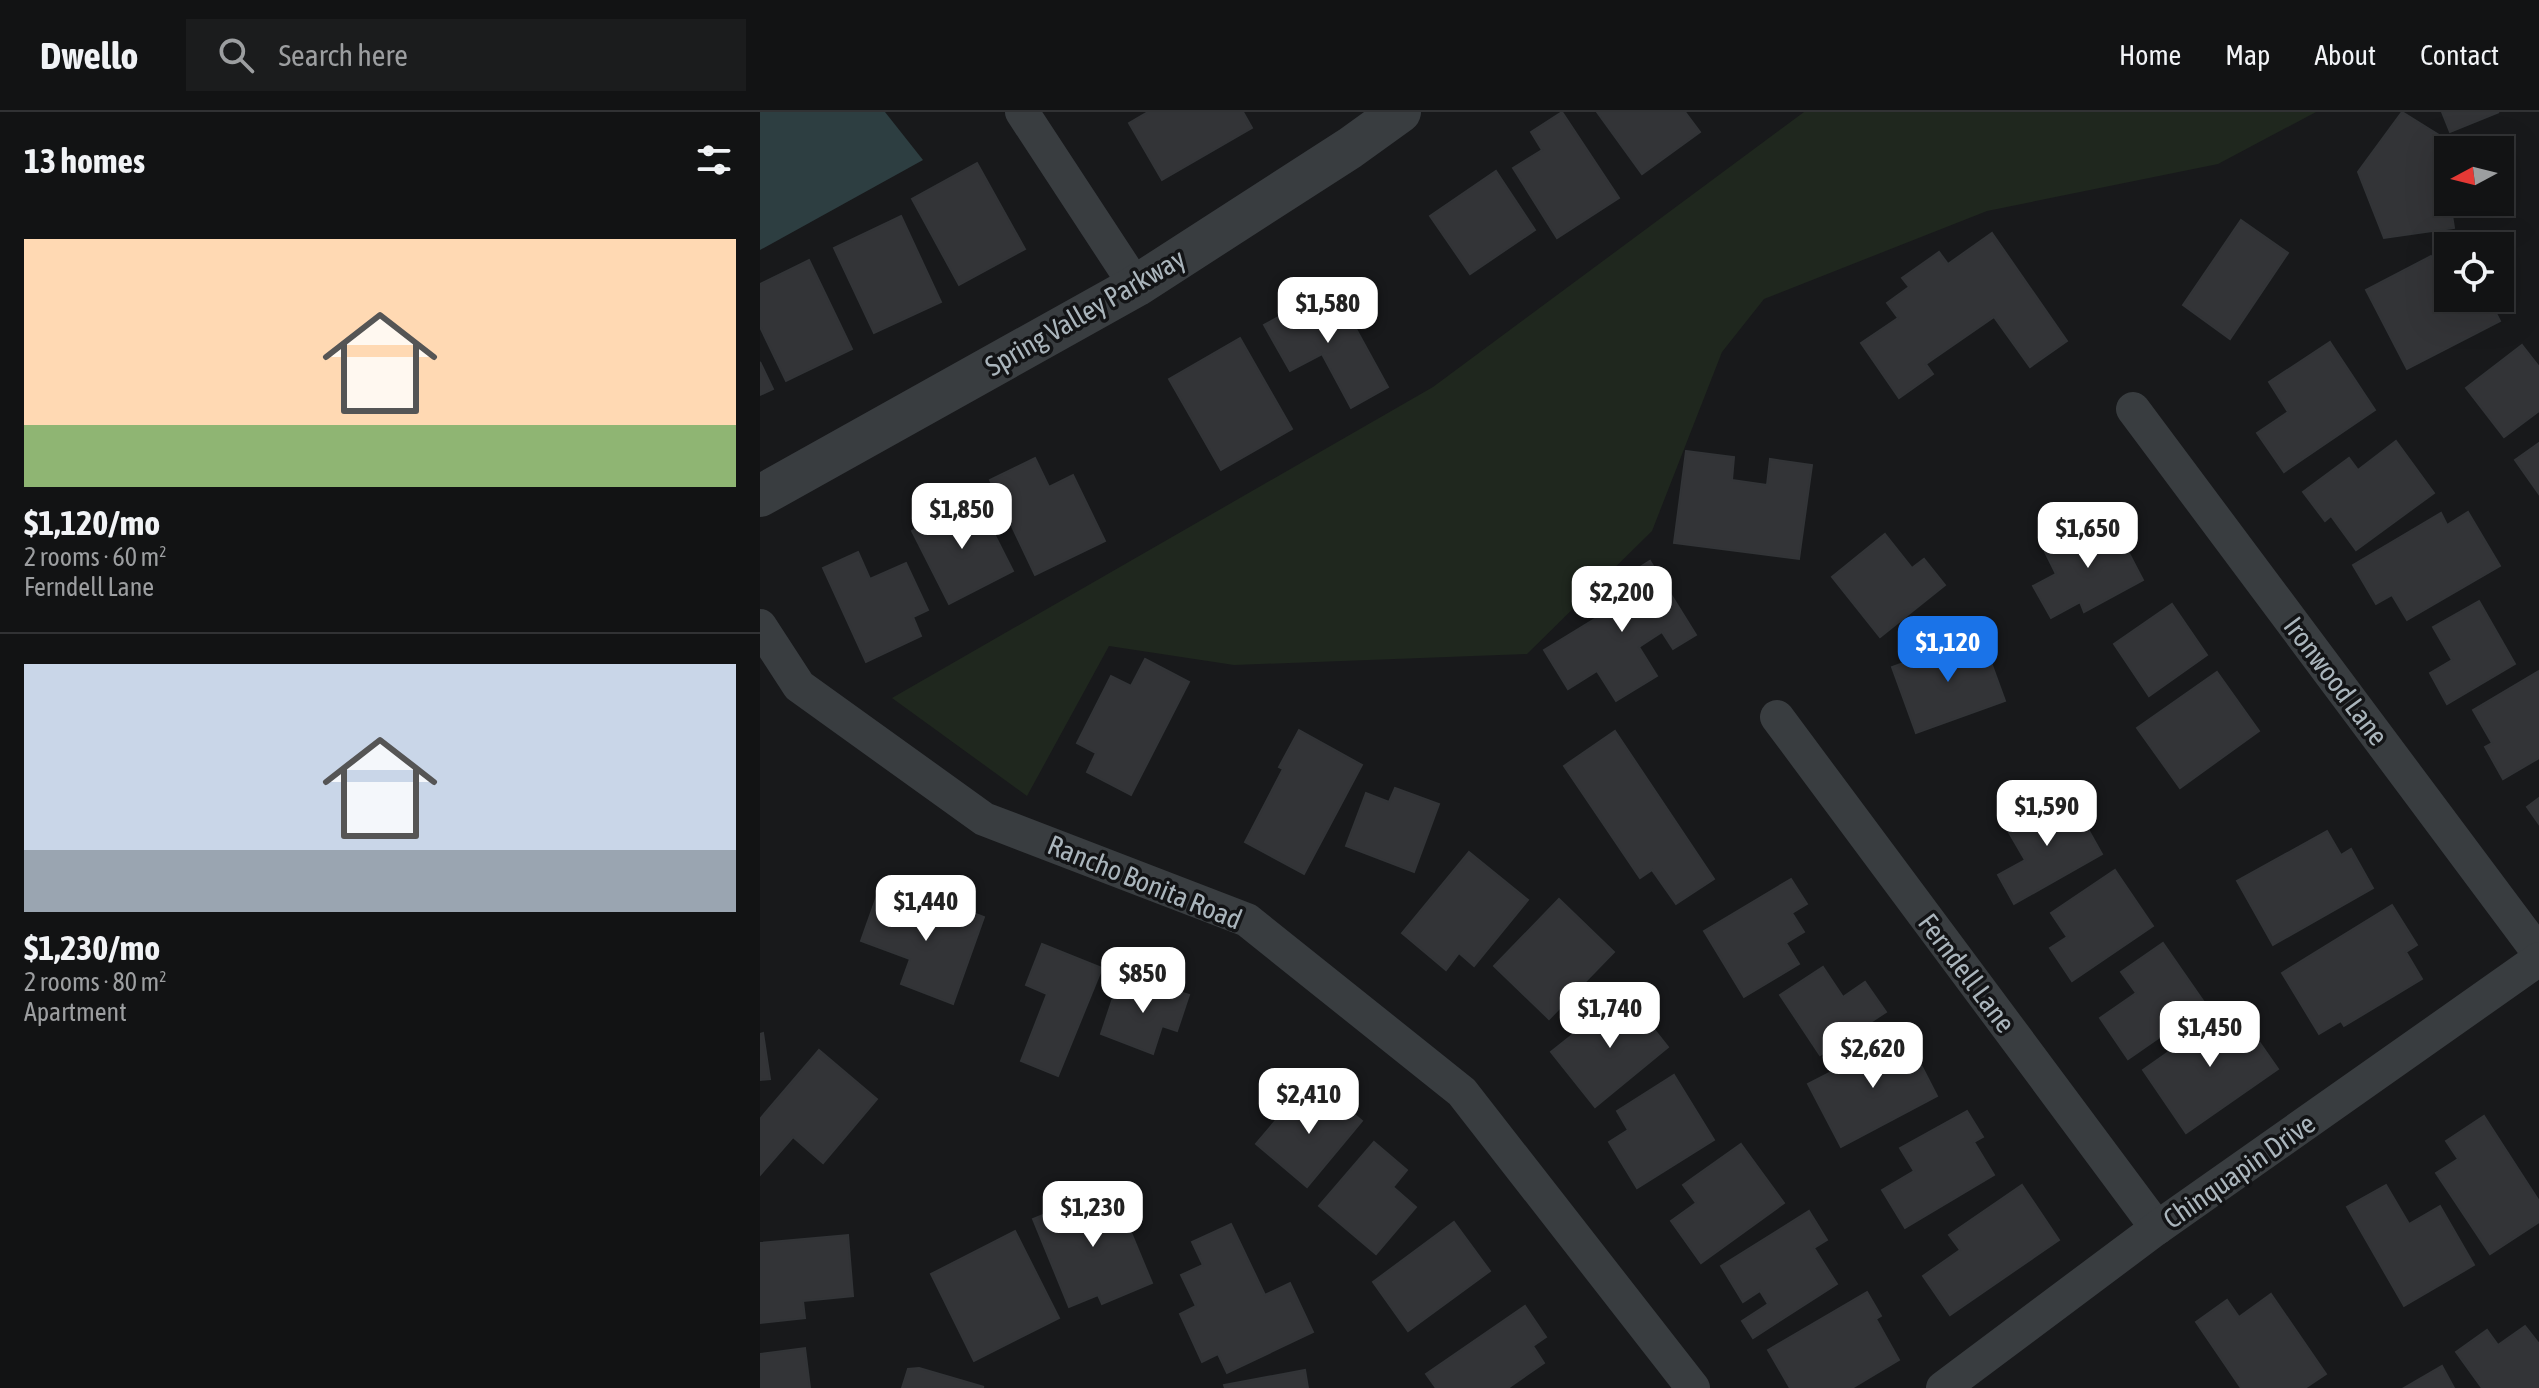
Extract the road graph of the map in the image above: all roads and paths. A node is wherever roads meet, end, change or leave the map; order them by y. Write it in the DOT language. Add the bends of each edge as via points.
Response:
graph roads {
  1 [pos="1022,112"];
  2 [pos="1400,112"];
  3 [pos="1136,286"];
  4 [pos="2133,409"];
  5 [pos="760,496"];
  6 [pos="760,626"];
  7 [pos="1777,717"];
  8 [pos="2539,956"];
  9 [pos="2157,1228"];
  10 [pos="1693,1388"];
  11 [pos="1943,1388"];
  1 -- 3 [label="street"];
  2 -- 3 [label="street, Spring Valley Parkway"];
  3 -- 5 [label="street, Spring Valley Parkway"];
  4 -- 8 [label="street, Ironwood Lane"];
  6 -- 10 [label="street, Rancho Bonita Road" via="799,686 984,819 1247,920 1462,1092"];
  7 -- 9 [label="street, Ferndell Lane"];
  8 -- 9 [label="street, Chinquapin Drive"];
  9 -- 11 [label="street, Chinquapin Drive"];
}
